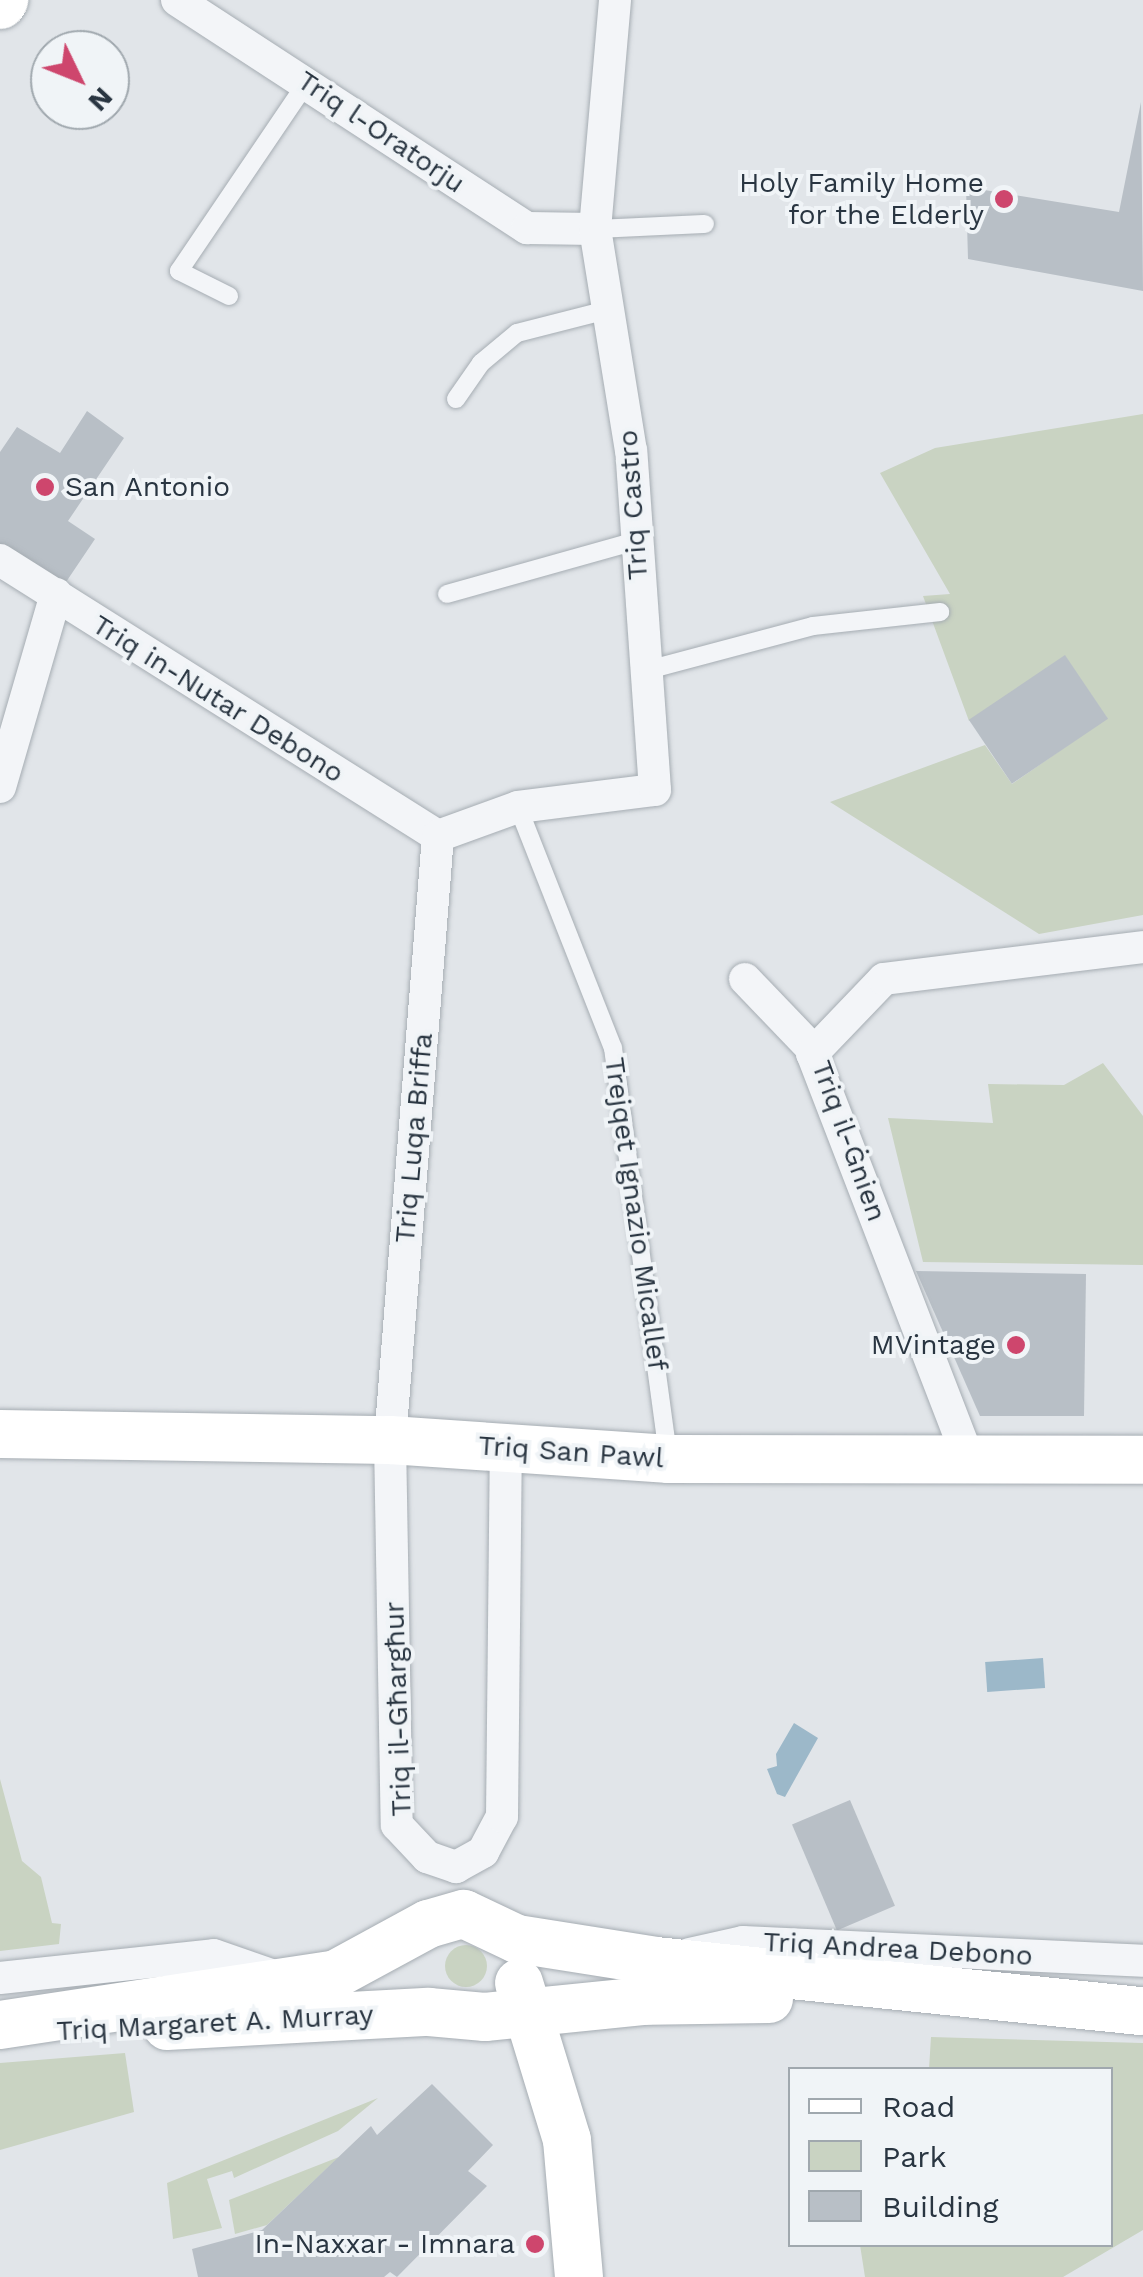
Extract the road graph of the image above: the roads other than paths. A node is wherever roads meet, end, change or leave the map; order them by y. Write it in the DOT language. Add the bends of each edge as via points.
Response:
graph roads {
  1 [pos="177,0"];
  2 [pos="615,0"];
  3 [pos="307,82"];
  4 [pos="706,224"];
  5 [pos="595,229"];
  6 [pos="229,296"];
  7 [pos="611,321"];
  8 [pos="456,398"];
  9 [pos="635,541"];
  10 [pos="0,560"];
  11 [pos="56,594"];
  12 [pos="447,594"];
  13 [pos="940,612"];
  14 [pos="644,672"];
  15 [pos="0,787"];
  16 [pos="518,807"];
  17 [pos="438,836"];
  18 [pos="1143,948"];
  19 [pos="744,979"];
  20 [pos="814,1051"];
  21 [pos="0,1434"];
  22 [pos="390,1440"];
  23 [pos="506,1448"];
  24 [pos="967,1455"];
  25 [pos="669,1459"];
  26 [pos="1143,1460"];
  27 [pos="414,1936"];
  28 [pos="1143,1961"];
  29 [pos="0,1978"];
  30 [pos="649,1981"];
  31 [pos="289,1982"];
  32 [pos="510,1992"];
  33 [pos="1143,2011"];
  34 [pos="430,2012"];
  35 [pos="0,2025"];
  36 [pos="0,2035"];
  37 [pos="566,2155"];
  38 [pos="579,2277"];
  1 -- 3 [label="street, Triq l-Oratorju"];
  2 -- 5 [label="street, Triq Castro"];
  3 -- 5 [label="street, Triq l-Oratorju" via="527,228"];
  3 -- 6 [label="lane" via="179,272"];
  4 -- 5 [label="lane"];
  5 -- 7 [label="street, Triq Castro"];
  7 -- 8 [label="lane" via="517,333 481,363"];
  7 -- 9 [label="street, Triq Castro" via="632,451"];
  9 -- 12 [label="lane"];
  9 -- 14 [label="street, Triq Castro"];
  10 -- 11 [label="street, Triq in-Nutar Debono"];
  11 -- 15 [label="street"];
  11 -- 17 [label="street, Triq in-Nutar Debono"];
  13 -- 14 [label="lane" via="812,626"];
  14 -- 16 [label="street, Triq Castro" via="655,790"];
  16 -- 17 [label="street, Triq Castro"];
  16 -- 25 [label="lane, Trejqet Ignazio Micallef" via="613,1048"];
  17 -- 22 [label="street, Triq Luqa Briffa"];
  18 -- 20 [label="street, Triq il-Ġnien" via="884,979"];
  19 -- 20 [label="street"];
  20 -- 24 [label="street, Triq il-Ġnien"];
  21 -- 22 [label="main road, Triq San Pawl"];
  22 -- 23 [label="main road, Triq San Pawl"];
  22 -- 23 [label="street, Triq il-Għargħur" via="397,1825 427,1857 456,1867 483,1852 502,1817"];
  23 -- 25 [label="main road, Triq San Pawl"];
  24 -- 25 [label="main road, Triq San Pawl"];
  24 -- 26 [label="main road, Triq San Pawl"];
  27 -- 31 [label="main road, Triq Margaret A. Murray" via="336,1974"];
  27 -- 32 [label="main road, Triq Margaret A. Murray" via="446,1916 464,1914"];
  27 -- 34 [label="main road, Triq Margaret A. Murray" via="408,1976"];
  28 -- 30 [label="street, Triq Andrea Debono" via="743,1942"];
  29 -- 31 [label="street, Triq Margaret A. Murray" via="214,1955"];
  30 -- 32 [label="main road, Triq Andrea Debono"];
  30 -- 32 [label="main road, Triq Andrea Debono"];
  30 -- 33 [label="main road, Triq Andrea Debono"];
  30 -- 37 [label="main road" via="574,2048"];
  31 -- 35 [label="main road, Triq Margaret A. Murray"];
  32 -- 34 [label="main road, Triq Margaret A. Murray"];
  32 -- 37 [label="main road"];
  34 -- 36 [label="main road, Triq Margaret A. Murray"];
  37 -- 38 [label="main road"];
}
